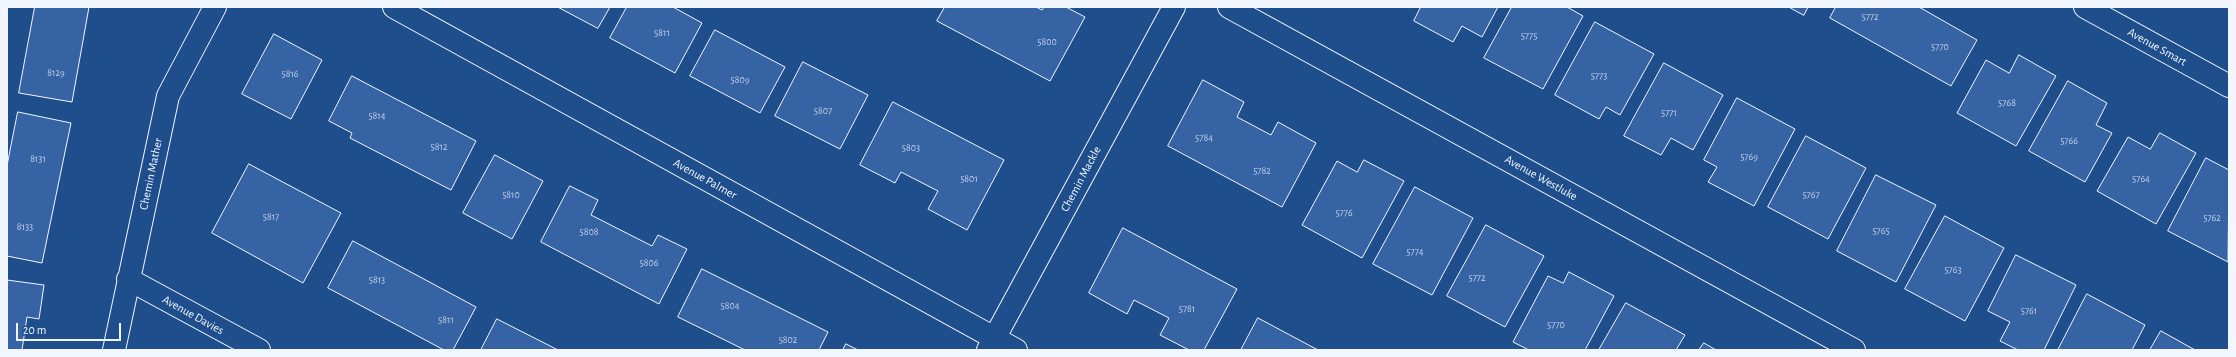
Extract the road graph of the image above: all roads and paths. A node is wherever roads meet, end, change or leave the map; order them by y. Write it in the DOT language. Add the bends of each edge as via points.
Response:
graph roads {
  1 [pos="215,7"];
  2 [pos="394,7"];
  3 [pos="1174,7"];
  4 [pos="1229,7"];
  5 [pos="2085,7"];
  6 [pos="2229,86"];
  7 [pos="128,279"];
  8 [pos="992,344"];
  9 [pos="114,350"];
  10 [pos="259,350"];
  11 [pos="1016,350"];
  12 [pos="1854,350"];
  1 -- 7 [label="street, Chemin Mather" via="168,96"];
  2 -- 8 [label="street, Avenue Palmer"];
  3 -- 8 [label="street, Chemin Mackle"];
  4 -- 12 [label="street, Avenue Westluke"];
  5 -- 6 [label="street, Avenue Smart"];
  7 -- 9 [label="street, Chemin Mather"];
  7 -- 10 [label="street, Avenue Davies"];
  8 -- 11 [label="street, Avenue Palmer"];
}
